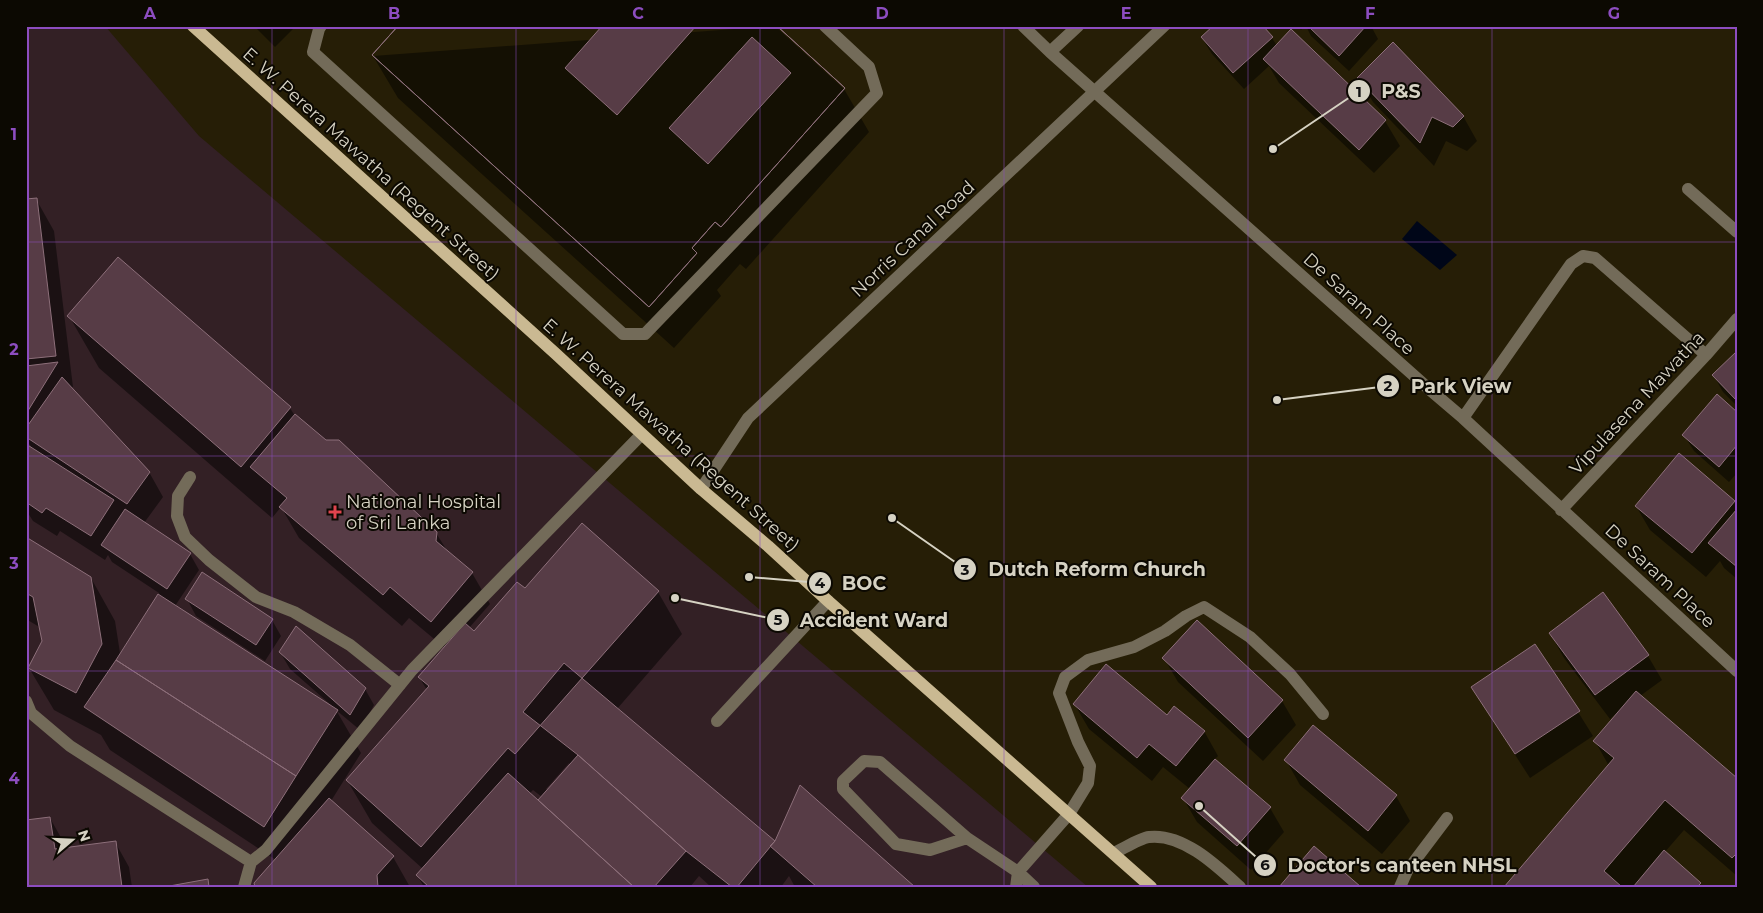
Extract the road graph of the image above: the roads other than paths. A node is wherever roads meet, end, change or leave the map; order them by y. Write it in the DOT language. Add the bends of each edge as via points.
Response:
graph roads {
  1 [pos="193,26"];
  2 [pos="321,26"];
  3 [pos="825,26"];
  4 [pos="1023,26"];
  5 [pos="1078,26"];
  6 [pos="1164,26"];
  7 [pos="1050,52"];
  8 [pos="1095,91"];
  9 [pos="1688,189"];
  10 [pos="1737,232"];
  11 [pos="1737,319"];
  12 [pos="1706,355"];
  13 [pos="1464,418"];
  14 [pos="641,435"];
  15 [pos="190,477"];
  16 [pos="701,489"];
  17 [pos="1561,510"];
  18 [pos="828,601"];
  19 [pos="1737,671"];
  20 [pos="400,685"];
  21 [pos="26,701"];
  22 [pos="1323,714"];
  23 [pos="717,721"];
  24 [pos="1069,814"];
  25 [pos="1447,818"];
  26 [pos="967,838"];
  27 [pos="1114,853"];
  28 [pos="251,862"];
  29 [pos="1018,872"];
  30 [pos="244,887"];
  31 [pos="1016,887"];
  32 [pos="1034,887"];
  33 [pos="1152,887"];
  34 [pos="1240,887"];
  35 [pos="1400,887"];
  1 -- 14 [label="main road, E. W. Perera Mawatha (Regent Street)"];
  2 -- 3 [label="street" via="313,52 623,334 645,334 877,93 869,67"];
  4 -- 7 [label="street, De Saram Place"];
  5 -- 7 [label="street"];
  6 -- 8 [label="street, Norris Canal Road"];
  7 -- 8 [label="street, De Saram Place"];
  8 -- 13 [label="street, De Saram Place"];
  8 -- 16 [label="street, Norris Canal Road" via="748,418"];
  9 -- 10 [label="street"];
  11 -- 12 [label="street, Vipulasena Mawatha"];
  12 -- 13 [label="street" via="1595,258 1583,256 1570,264"];
  12 -- 17 [label="street, Vipulasena Mawatha"];
  13 -- 17 [label="street, De Saram Place"];
  14 -- 16 [label="main road, E. W. Perera Mawatha (Regent Street)"];
  14 -- 20 [label="street"];
  15 -- 20 [label="street" via="178,496 177,516 185,536 203,554 256,597 294,612 350,645"];
  16 -- 18 [label="main road, E. W. Perera Mawatha (Regent Street)"];
  17 -- 19 [label="street, De Saram Place"];
  18 -- 23 [label="street"];
  18 -- 24 [label="main road, E. W. Perera Mawatha (Regent Street)"];
  20 -- 28 [label="street" via="266,850"];
  21 -- 28 [label="street" via="31,713 70,746"];
  22 -- 24 [label="street" via="1290,674 1250,637 1204,607 1134,647 1088,660 1065,677 1059,693 1090,766 1088,783"];
  24 -- 27 [label="main road, E. W. Perera Mawatha (Regent Street)"];
  24 -- 29 [label="street"];
  25 -- 35 [label="street" via="1407,870"];
  26 -- 26 [label="street" via="930,850 896,844 843,789 844,781 864,761 880,762"];
  26 -- 29 [label="street"];
  27 -- 33 [label="main road, E. W. Perera Mawatha (Regent Street)"];
  27 -- 34 [label="street" via="1148,837 1170,838 1209,860"];
  28 -- 30 [label="street"];
  29 -- 31 [label="street"];
  29 -- 32 [label="street"];
}
